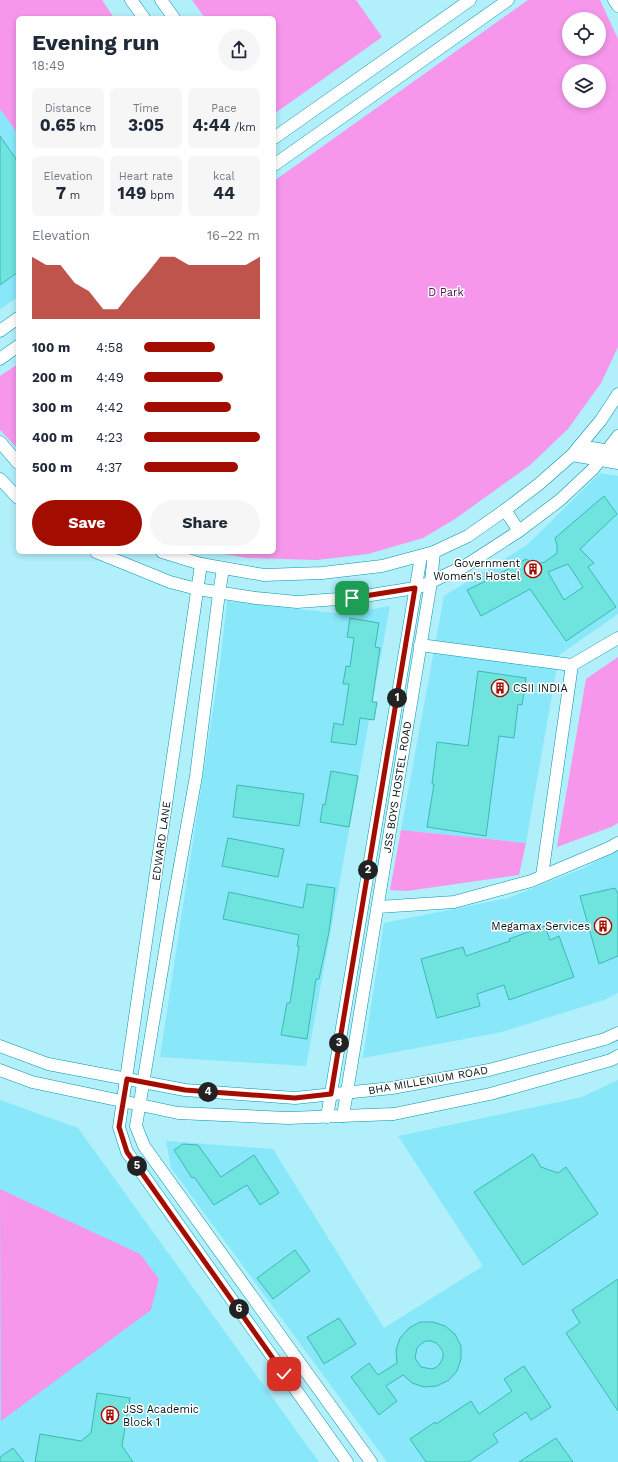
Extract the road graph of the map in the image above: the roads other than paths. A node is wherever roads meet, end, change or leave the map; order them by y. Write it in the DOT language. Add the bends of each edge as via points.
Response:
graph roads {
  1 [pos="131,0"];
  2 [pos="161,0"];
  3 [pos="470,0"];
  4 [pos="508,0"];
  5 [pos="614,0"];
  6 [pos="618,6"];
  7 [pos="143,16"];
  8 [pos="173,16"];
  9 [pos="276,137"];
  10 [pos="276,162"];
  11 [pos="16,319"];
  12 [pos="0,331"];
  13 [pos="16,347"];
  14 [pos="0,359"];
  15 [pos="618,394"];
  16 [pos="618,436"];
  17 [pos="0,442"];
  18 [pos="576,450"];
  19 [pos="608,454"];
  20 [pos="16,461"];
  21 [pos="618,463"];
  22 [pos="0,479"];
  23 [pos="16,496"];
  24 [pos="505,510"];
  25 [pos="519,531"];
  26 [pos="434,552"];
  27 [pos="101,554"];
  28 [pos="169,554"];
  29 [pos="421,556"];
  30 [pos="202,564"];
  31 [pos="223,569"];
  32 [pos="431,582"];
  33 [pos="415,588"];
  34 [pos="197,589"];
  35 [pos="219,593"];
  36 [pos="618,638"];
  37 [pos="420,645"];
  38 [pos="572,665"];
  39 [pos="618,843"];
  40 [pos="370,861"];
  41 [pos="385,863"];
  42 [pos="542,876"];
  43 [pos="378,907"];
  44 [pos="618,1033"];
  45 [pos="0,1046"];
  46 [pos="618,1056"];
  47 [pos="0,1070"];
  48 [pos="127,1079"];
  49 [pos="144,1082"];
  50 [pos="347,1092"];
  51 [pos="331,1094"];
  52 [pos="123,1101"];
  53 [pos="139,1105"];
  54 [pos="343,1116"];
  55 [pos="327,1117"];
  56 [pos="347,1462"];
  57 [pos="371,1462"];
  1 -- 7 [label="street"];
  2 -- 8 [label="street"];
  3 -- 9 [label="street"];
  4 -- 10 [label="street"];
  5 -- 6 [label="street"];
  11 -- 12 [label="street"];
  13 -- 14 [label="street"];
  15 -- 18 [label="street"];
  16 -- 19 [label="street"];
  17 -- 20 [label="street"];
  18 -- 19 [label="street"];
  18 -- 24 [label="street" via="539,484"];
  19 -- 21 [label="street"];
  19 -- 25 [label="street" via="560,500"];
  22 -- 23 [label="street"];
  24 -- 25 [label="street"];
  24 -- 26 [label="street" via="468,536"];
  25 -- 32 [label="street" via="465,566"];
  26 -- 29 [label="street"];
  26 -- 32 [label="street, JSS BOYS HOSTEL ROAD"];
  27 -- 34 [label="street" via="170,582"];
  28 -- 30 [label="street"];
  29 -- 31 [label="street" via="382,566 322,573 264,576"];
  29 -- 33 [label="street, JSS BOYS HOSTEL ROAD"];
  30 -- 31 [label="street"];
  30 -- 34 [label="street, EDWARD LANE"];
  31 -- 35 [label="street, EDWARD LANE"];
  32 -- 33 [label="street"];
  32 -- 37 [label="street, JSS BOYS HOSTEL ROAD"];
  33 -- 35 [label="street" via="352,598 297,602"];
  33 -- 40 [label="street, JSS BOYS HOSTEL ROAD"];
  34 -- 35 [label="street"];
  34 -- 48 [label="street, EDWARD LANE"];
  35 -- 49 [label="street, EDWARD LANE" via="196,776"];
  36 -- 38 [label="street"];
  37 -- 38 [label="street"];
  37 -- 41 [label="street, JSS BOYS HOSTEL ROAD"];
  38 -- 42 [label="street"];
  39 -- 42 [label="street"];
  40 -- 41 [label="street"];
  40 -- 51 [label="street, JSS BOYS HOSTEL ROAD"];
  41 -- 43 [label="street, JSS BOYS HOSTEL ROAD"];
  42 -- 43 [label="street" via="454,902"];
  43 -- 50 [label="street, JSS BOYS HOSTEL ROAD"];
  44 -- 50 [label="street, BHA MILLENIUM ROAD" via="490,1070 392,1088"];
  45 -- 48 [label="street, BHA MILLENIUM ROAD" via="48,1064"];
  46 -- 54 [label="street" via="490,1094 394,1114"];
  47 -- 52 [label="street" via="32,1082"];
  48 -- 49 [label="street, BHA MILLENIUM ROAD"];
  48 -- 52 [label="street, EDWARD LANE"];
  49 -- 51 [label="street, BHA MILLENIUM ROAD" via="185,1090 287,1097"];
  49 -- 53 [label="street, EDWARD LANE"];
  50 -- 51 [label="street, BHA MILLENIUM ROAD"];
  50 -- 54 [label="street, JSS BOYS HOSTEL ROAD"];
  51 -- 55 [label="street, JSS BOYS HOSTEL ROAD"];
  52 -- 53 [label="street"];
  52 -- 56 [label="street, EDWARD LANE" via="119,1127 127,1152"];
  53 -- 55 [label="street" via="178,1113 288,1118"];
  53 -- 57 [label="street, EDWARD LANE" via="136,1126 144,1146"];
  54 -- 55 [label="street"];
}
